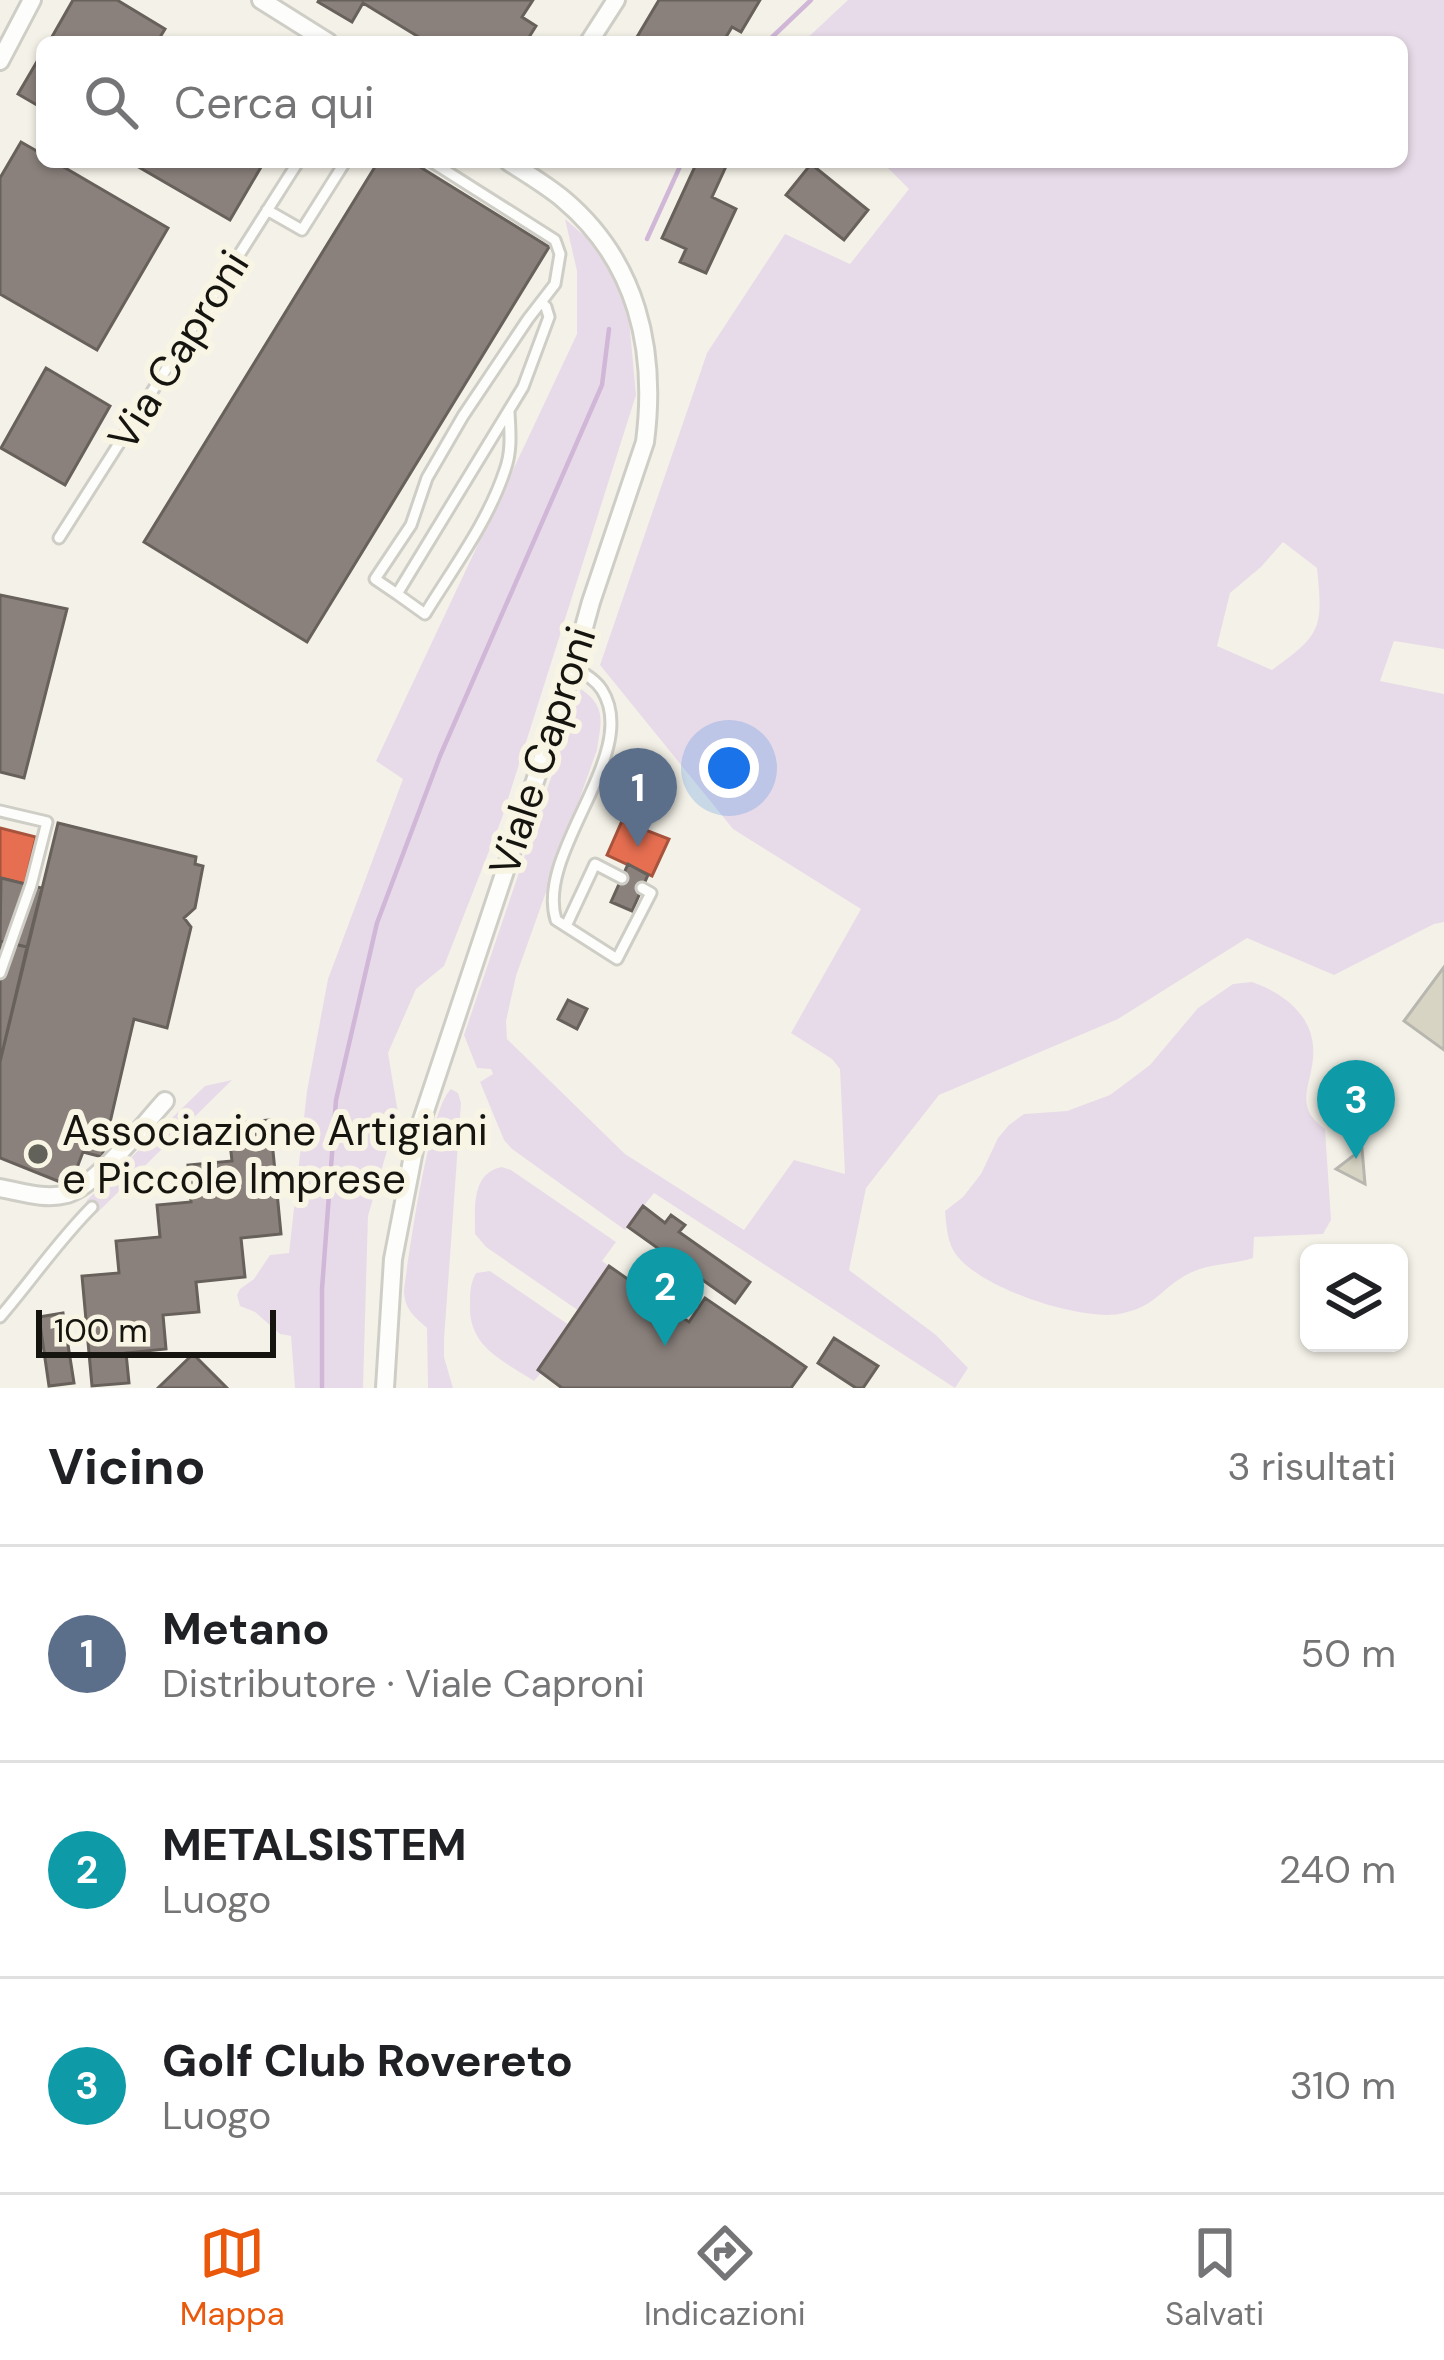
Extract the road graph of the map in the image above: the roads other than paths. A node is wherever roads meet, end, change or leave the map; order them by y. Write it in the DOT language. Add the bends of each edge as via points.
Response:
graph roads {
  1 [pos="32,0"];
  2 [pos="260,0"];
  3 [pos="616,0"];
  4 [pos="318,36"];
  5 [pos="593,36"];
  6 [pos="0,61"];
  7 [pos="294,168"];
  8 [pos="341,168"];
  9 [pos="441,168"];
  10 [pos="519,168"];
  11 [pos="267,210"];
  12 [pos="541,302"];
  13 [pos="508,412"];
  14 [pos="59,538"];
  15 [pos="397,594"];
  16 [pos="573,667"];
  17 [pos="0,811"];
  18 [pos="622,878"];
  19 [pos="643,888"];
  20 [pos="566,926"];
  21 [pos="0,973"];
  22 [pos="165,1101"];
  23 [pos="0,1188"];
  24 [pos="92,1208"];
  25 [pos="0,1318"];
  26 [pos="385,1388"];
  1 -- 6 [label="street"];
  2 -- 4 [label="street"];
  3 -- 5 [label="street"];
  7 -- 11 [label="lane, Via Caproni"];
  8 -- 11 [label="lane" via="302,230"];
  9 -- 12 [label="lane" via="555,240 555,284"];
  10 -- 16 [label="street, Viale Caproni" via="565,201 613,253 648,361 644,442"];
  11 -- 14 [label="lane, Via Caproni"];
  12 -- 13 [label="lane" via="549,317"];
  12 -- 15 [label="lane" via="463,416 411,525 375,579"];
  13 -- 15 [label="lane"];
  13 -- 15 [label="lane" via="506,468 480,524 424,614"];
  16 -- 20 [label="lane" via="604,692 610,731 554,887 551,905"];
  16 -- 26 [label="street, Viale Caproni" via="417,1135 393,1259"];
  17 -- 21 [label="lane" via="46,822"];
  18 -- 20 [label="lane" via="595,864"];
  19 -- 20 [label="lane" via="651,893 616,958"];
  22 -- 23 [label="street" via="88,1184 43,1196"];
  24 -- 25 [label="lane"];
}
